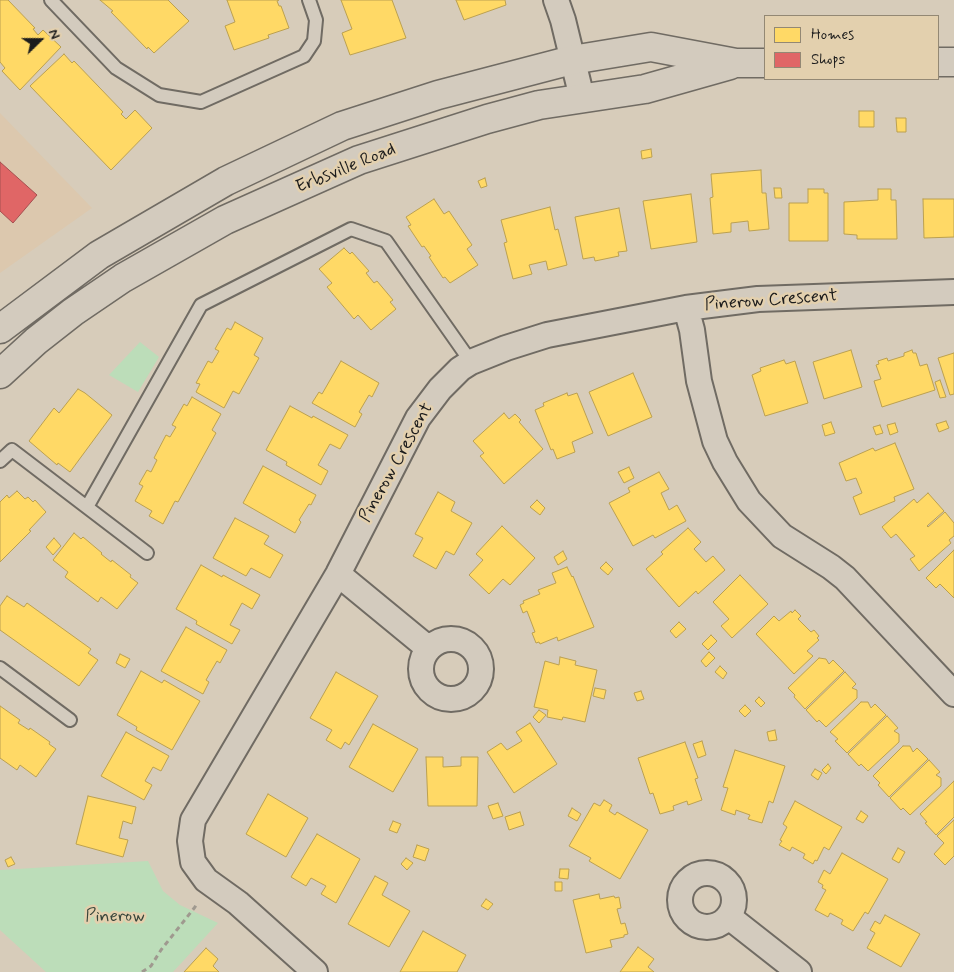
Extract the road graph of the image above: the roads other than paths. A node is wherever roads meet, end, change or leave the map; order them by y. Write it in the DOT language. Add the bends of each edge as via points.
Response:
graph roads {
  1 [pos="51,0"];
  2 [pos="309,0"];
  3 [pos="556,0"];
  4 [pos="572,60"];
  5 [pos="939,62"];
  6 [pos="954,62"];
  7 [pos="764,63"];
  8 [pos="736,64"];
  9 [pos="582,98"];
  10 [pos="954,292"];
  11 [pos="686,308"];
  12 [pos="0,329"];
  13 [pos="471,362"];
  14 [pos="0,374"];
  15 [pos="0,461"];
  16 [pos="87,507"];
  17 [pos="147,553"];
  18 [pos="338,574"];
  19 [pos="428,648"];
  20 [pos="0,668"];
  21 [pos="954,694"];
  22 [pos="70,720"];
  23 [pos="729,917"];
  24 [pos="315,972"];
  25 [pos="798,972"];
  1 -- 2 [label="lane" via="116,68 159,95 201,102 304,56 314,41 316,20"];
  3 -- 4 [label="street"];
  4 -- 8 [label="main road, Erbsville Road" via="651,47"];
  4 -- 9 [label="street"];
  4 -- 12 [label="main road, Erbsville Road" via="438,95 342,126 226,180 99,254"];
  5 -- 6 [label="main road"];
  7 -- 8 [label="main road, Erbsville Road"];
  8 -- 9 [label="main road, Erbsville Road" via="645,89"];
  9 -- 14 [label="main road, Erbsville Road" via="487,119 359,160 225,220 123,278 73,312"];
  10 -- 11 [label="street, Pinerow Crescent" via="758,299"];
  11 -- 13 [label="street, Pinerow Crescent" via="547,335"];
  11 -- 21 [label="street" via="699,381 715,441 749,501 782,536 845,578"];
  13 -- 16 [label="lane" via="386,241 351,230 202,305"];
  13 -- 18 [label="street, Pinerow Crescent" via="440,389 418,418"];
  15 -- 16 [label="lane" via="12,450"];
  16 -- 17 [label="lane"];
  18 -- 19 [label="street"];
  18 -- 24 [label="street, Pinerow Crescent" via="193,820 190,841 193,862 206,880 238,903"];
  20 -- 22 [label="lane"];
  23 -- 25 [label="street"];
}
